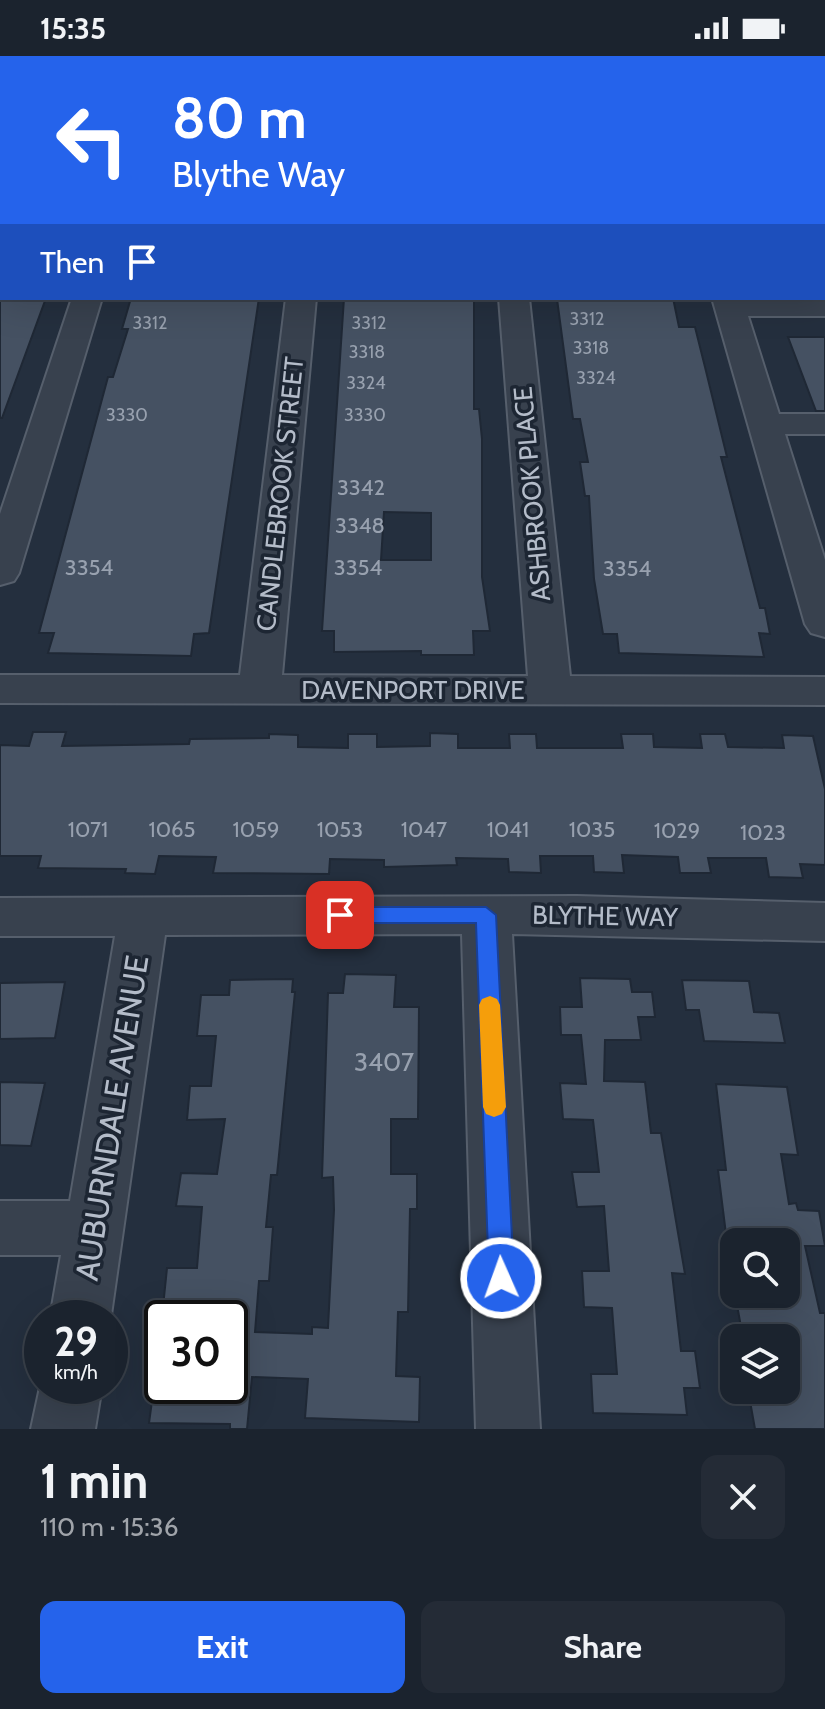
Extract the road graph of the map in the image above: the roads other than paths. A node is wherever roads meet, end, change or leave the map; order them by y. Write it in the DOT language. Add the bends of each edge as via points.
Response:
graph roads {
  1 [pos="86,300"];
  2 [pos="301,300"];
  3 [pos="514,300"];
  4 [pos="728,302"];
  5 [pos="825,307"];
  6 [pos="765,424"];
  7 [pos="825,424"];
  8 [pos="817,570"];
  9 [pos="0,573"];
  10 [pos="825,624"];
  11 [pos="0,689"];
  12 [pos="259,690"];
  13 [pos="550,690"];
  14 [pos="825,691"];
  15 [pos="486,915"];
  16 [pos="0,917"];
  17 [pos="143,917"];
  18 [pos="825,922"];
  19 [pos="0,1228"];
  20 [pos="94,1228"];
  21 [pos="84,1300"];
  22 [pos="67,1404"];
  23 [pos="63,1429"];
  24 [pos="508,1429"];
  1 -- 9 [label="street"];
  2 -- 12 [label="street, CANDLEBROOK STREET"];
  3 -- 13 [label="street, ASHBROOK PLACE"];
  4 -- 5 [label="street"];
  4 -- 6 [label="street"];
  6 -- 7 [label="street"];
  6 -- 8 [label="street"];
  8 -- 10 [label="street"];
  11 -- 12 [label="street, DAVENPORT DRIVE"];
  12 -- 13 [label="street, DAVENPORT DRIVE"];
  13 -- 14 [label="street, DAVENPORT DRIVE"];
  15 -- 17 [label="street, BLYTHE WAY"];
  15 -- 18 [label="street, BLYTHE WAY"];
  15 -- 24 [label="street"];
  16 -- 17 [label="street, BLYTHE WAY"];
  17 -- 20 [label="street, AUBURNDALE AVENUE"];
  19 -- 20 [label="street"];
  20 -- 21 [label="street, AUBURNDALE AVENUE"];
  22 -- 23 [label="street"];
}
